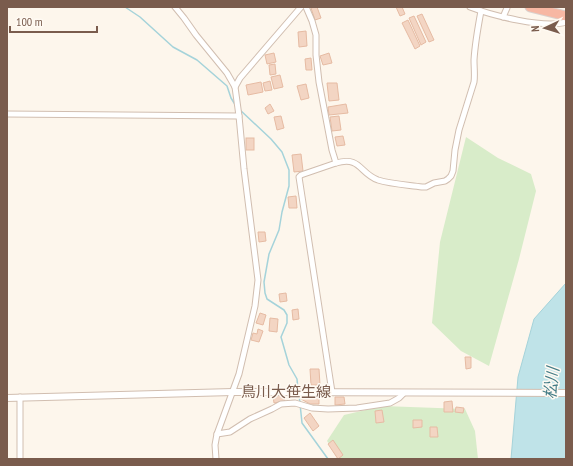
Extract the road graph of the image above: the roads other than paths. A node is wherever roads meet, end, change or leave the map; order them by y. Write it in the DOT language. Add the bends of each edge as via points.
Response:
graph roads {
  1 [pos="175,7"];
  2 [pos="301,7"];
  3 [pos="306,7"];
  4 [pos="470,7"];
  5 [pos="530,7"];
  6 [pos="507,8"];
  7 [pos="481,11"];
  8 [pos="566,16"];
  9 [pos="503,17"];
  10 [pos="566,22"];
  11 [pos="234,87"];
  12 [pos="7,114"];
  13 [pos="239,114"];
  14 [pos="336,163"];
  15 [pos="233,392"];
  16 [pos="332,392"];
  17 [pos="404,393"];
  18 [pos="566,393"];
  19 [pos="20,397"];
  20 [pos="7,398"];
  21 [pos="217,434"];
  22 [pos="20,459"];
  23 [pos="216,459"];
  1 -- 11 [label="street" via="227,73"];
  2 -- 11 [label="street"];
  3 -- 14 [label="street" via="316,35 319,82"];
  4 -- 7 [label="street"];
  5 -- 8 [label="highway"];
  6 -- 9 [label="street"];
  7 -- 9 [label="street"];
  7 -- 14 [label="street" via="474,60 474,82 459,130 453,171 448,179 422,187 378,180 351,161"];
  9 -- 10 [label="street" via="544,23"];
  11 -- 13 [label="street"];
  12 -- 13 [label="street"];
  13 -- 15 [label="street" via="258,280 256,306 240,374"];
  14 -- 16 [label="street" via="301,175 299,178"];
  15 -- 16 [label="street, 鳥川大笹生線"];
  15 -- 19 [label="street, 鳥川大笹生線"];
  15 -- 21 [label="street"];
  16 -- 17 [label="street, 鳥川大笹生線"];
  17 -- 18 [label="street, 鳥川大笹生線"];
  17 -- 21 [label="street" via="390,403 357,408 328,409 295,403 281,404 230,432"];
  19 -- 20 [label="street, 鳥川大笹生線"];
  19 -- 22 [label="street"];
  21 -- 23 [label="street"];
}
